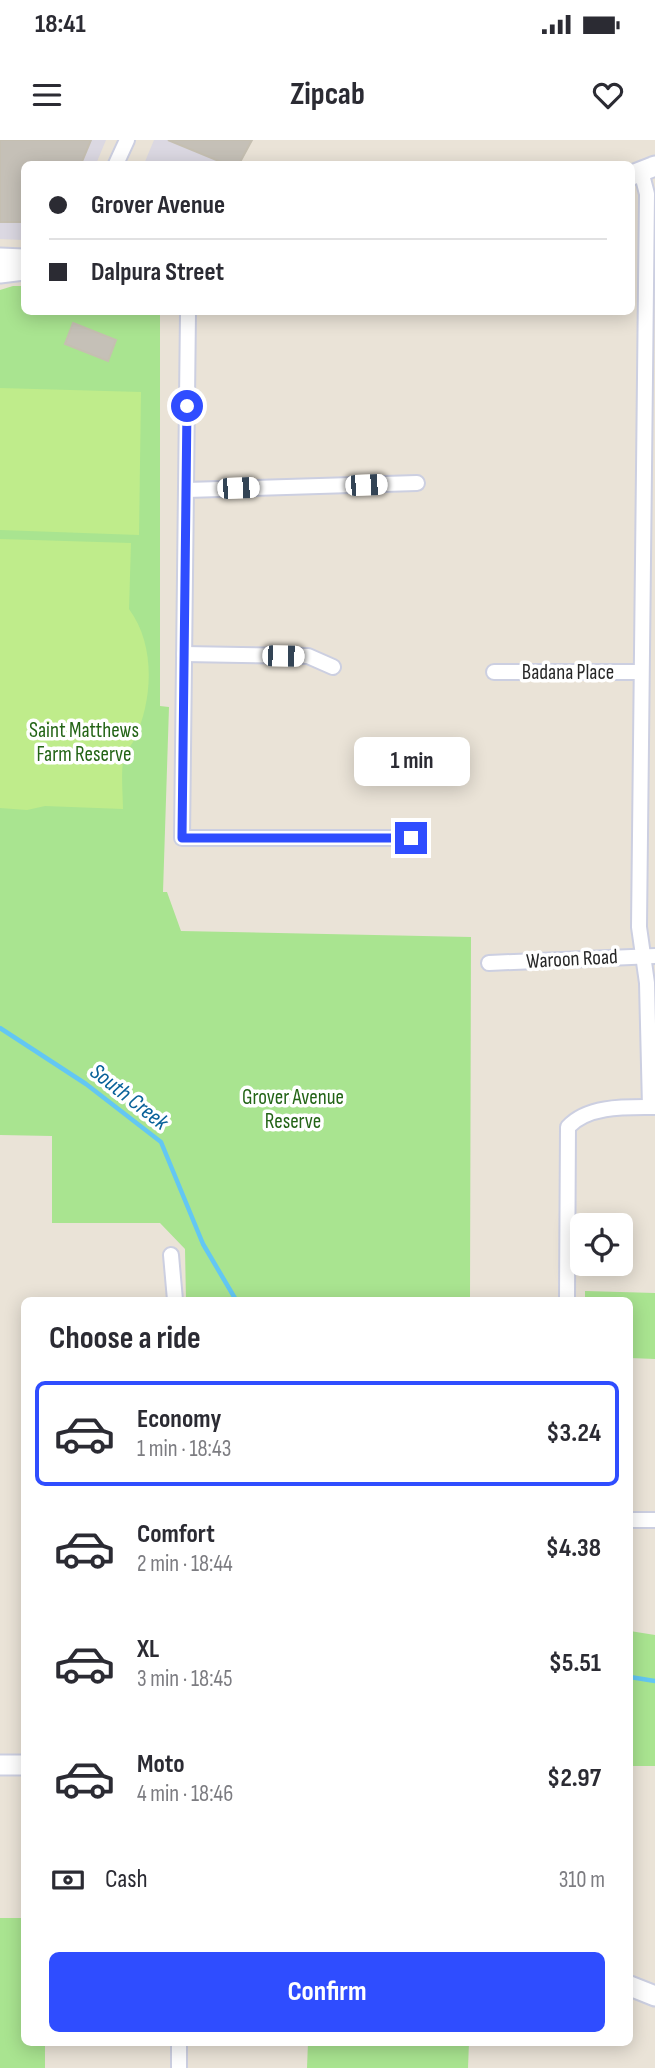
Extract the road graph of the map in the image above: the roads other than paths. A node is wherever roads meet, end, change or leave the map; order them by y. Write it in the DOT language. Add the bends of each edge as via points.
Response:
graph roads {
  1 [pos="127,140"];
  2 [pos="117,161"];
  3 [pos="643,171"];
  4 [pos="0,258"];
  5 [pos="21,259"];
  6 [pos="21,270"];
  7 [pos="0,273"];
  8 [pos="188,315"];
  9 [pos="651,388"];
  10 [pos="417,483"];
  11 [pos="186,490"];
  12 [pos="184,654"];
  13 [pos="333,667"];
  14 [pos="494,672"];
  15 [pos="641,672"];
  16 [pos="411,838"];
  17 [pos="649,956"];
  18 [pos="489,963"];
  19 [pos="653,1107"];
  20 [pos="172,1255"];
  21 [pos="175,1297"];
  22 [pos="567,1297"];
  23 [pos="633,1520"];
  24 [pos="655,1520"];
  25 [pos="0,1765"];
  26 [pos="21,1765"];
  27 [pos="633,1987"];
  28 [pos="655,1996"];
  29 [pos="179,2046"];
  30 [pos="179,2068"];
  1 -- 2 [label="street"];
  3 -- 9 [label="street"];
  4 -- 5 [label="street"];
  6 -- 7 [label="street"];
  8 -- 11 [label="street"];
  9 -- 15 [label="street"];
  10 -- 11 [label="street"];
  11 -- 12 [label="street"];
  12 -- 13 [label="street" via="308,656"];
  12 -- 16 [label="street" via="182,838"];
  14 -- 15 [label="street, Badana Place"];
  15 -- 17 [label="street" via="639,927"];
  17 -- 18 [label="street, Waroon Road"];
  17 -- 19 [label="street"];
  19 -- 22 [label="street" via="591,1112 568,1127"];
  20 -- 21 [label="street"];
  23 -- 24 [label="street"];
  25 -- 26 [label="street"];
  27 -- 28 [label="street"];
  29 -- 30 [label="street"];
}
